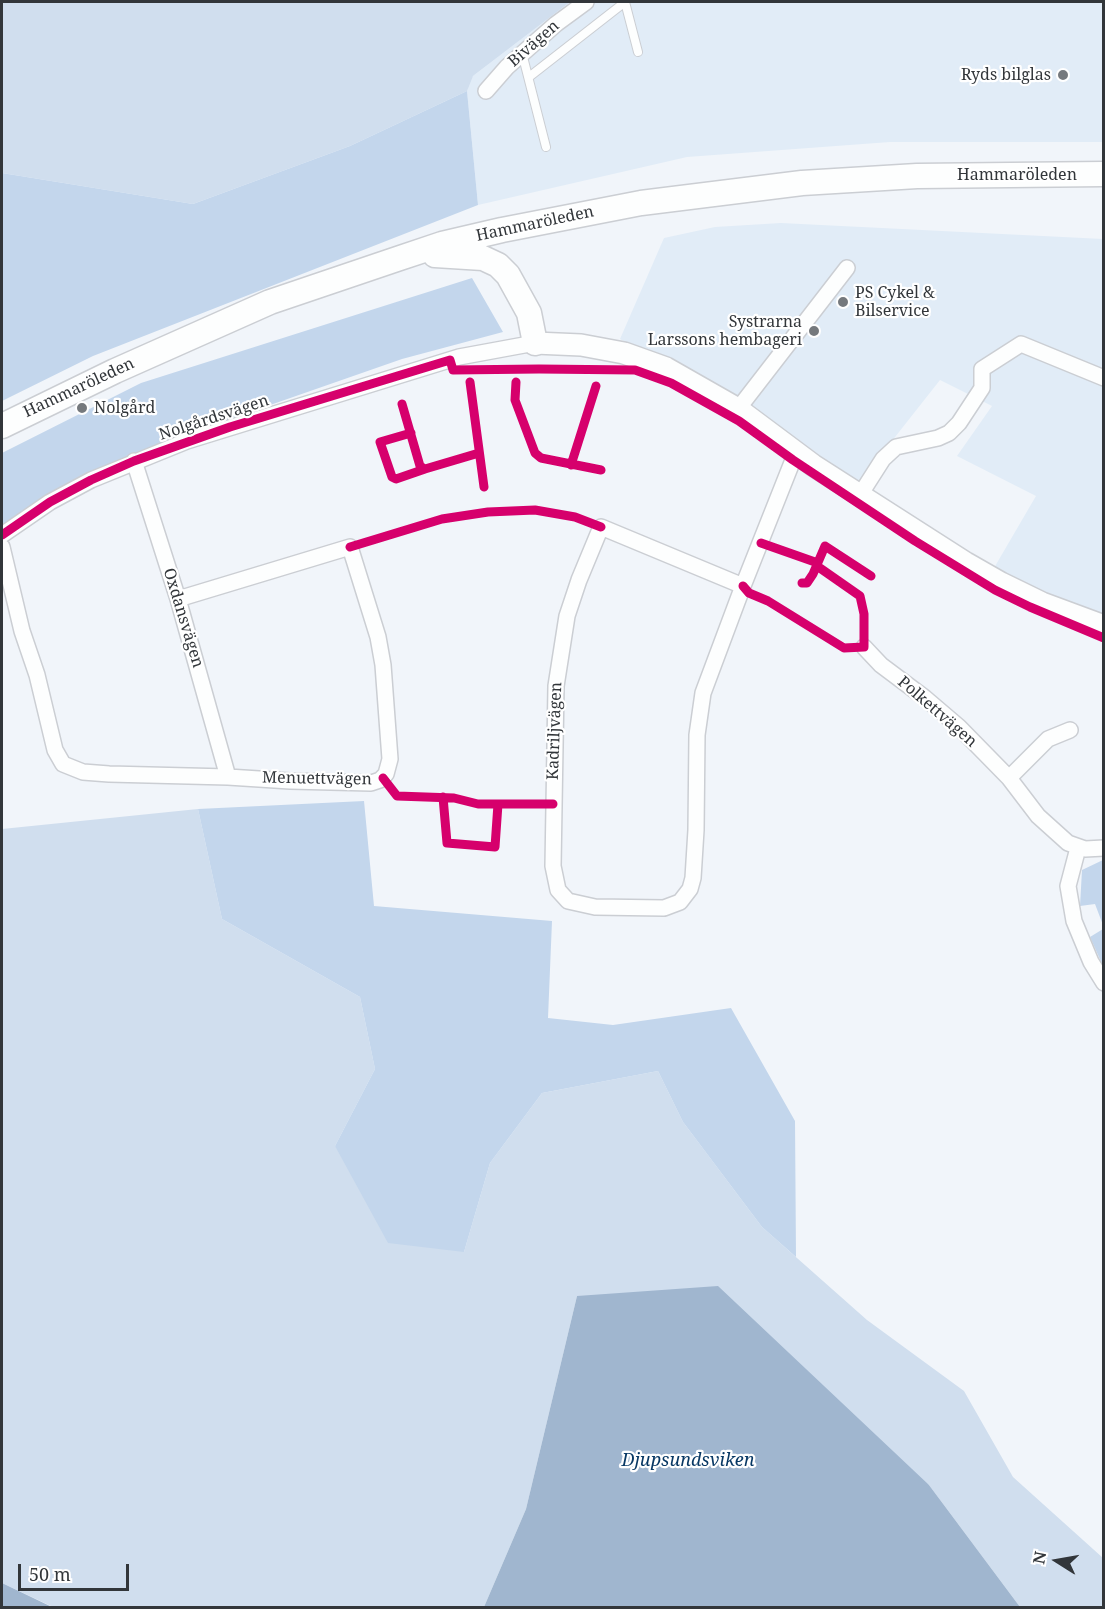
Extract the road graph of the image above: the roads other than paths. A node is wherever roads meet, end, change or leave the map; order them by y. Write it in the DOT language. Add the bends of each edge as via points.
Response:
graph roads {
  1 [pos="586,2"];
  2 [pos="638,52"];
  3 [pos="522,53"];
  4 [pos="529,77"];
  5 [pos="486,91"];
  6 [pos="546,147"];
  7 [pos="1104,174"];
  8 [pos="400,258"];
  9 [pos="847,268"];
  10 [pos="535,343"];
  11 [pos="1104,378"];
  12 [pos="738,409"];
  13 [pos="2,426"];
  14 [pos="798,453"];
  15 [pos="134,461"];
  16 [pos="860,495"];
  17 [pos="2,535"];
  18 [pos="2,547"];
  19 [pos="743,586"];
  20 [pos="178,599"];
  21 [pos="1104,626"];
  22 [pos="864,646"];
  23 [pos="1070,729"];
  24 [pos="228,777"];
  25 [pos="1009,778"];
  26 [pos="1078,848"];
  27 [pos="1104,848"];
  28 [pos="1104,983"];
  1 -- 3 [label="street, Bivägen"];
  2 -- 4 [label="lane" via="625,2"];
  3 -- 4 [label="lane"];
  3 -- 5 [label="street, Bivägen"];
  4 -- 6 [label="lane"];
  7 -- 8 [label="main road, Hammaröleden" via="916,176 724,191 566,216"];
  8 -- 10 [label="main road" via="469,256 498,266 529,313"];
  8 -- 13 [label="main road, Hammaröleden" via="260,306 115,370"];
  9 -- 12 [label="street"];
  10 -- 12 [label="street, Nolgårdsvägen" via="581,345 624,353 666,368"];
  10 -- 15 [label="street, Nolgårdsvägen" via="459,357 198,437"];
  11 -- 16 [label="street" via="1020,344 982,369 982,388 949,433 896,447 883,459"];
  12 -- 14 [label="street, Nolgårdsvägen"];
  14 -- 16 [label="street, Nolgårdsvägen"];
  14 -- 19 [label="street, Kadriljvägen"];
  15 -- 17 [label="street, Nolgårdsvägen" via="50,502"];
  15 -- 20 [label="street, Oxdansvägen"];
  16 -- 21 [label="street, Nolgårdsvägen" via="1001,583"];
  18 -- 24 [label="street, Menuettvägen" via="55,750 63,764 83,772"];
  19 -- 19 [label="street, Kadriljvägen" via="601,527 567,616 558,666 553,866 558,890 568,901 595,907 664,908 680,902 690,889 696,830 697,735 703,693"];
  20 -- 24 [label="street, Oxdansvägen"];
  20 -- 24 [label="street, Menuettvägen" via="350,547 378,637 390,759 380,780 302,782"];
  22 -- 25 [label="street, Polkettvägen" via="881,665 959,727"];
  23 -- 25 [label="street" via="1048,739"];
  25 -- 26 [label="street, Polkettvägen" via="1038,816"];
  26 -- 27 [label="street"];
  26 -- 28 [label="street" via="1068,886 1074,921"];
}
